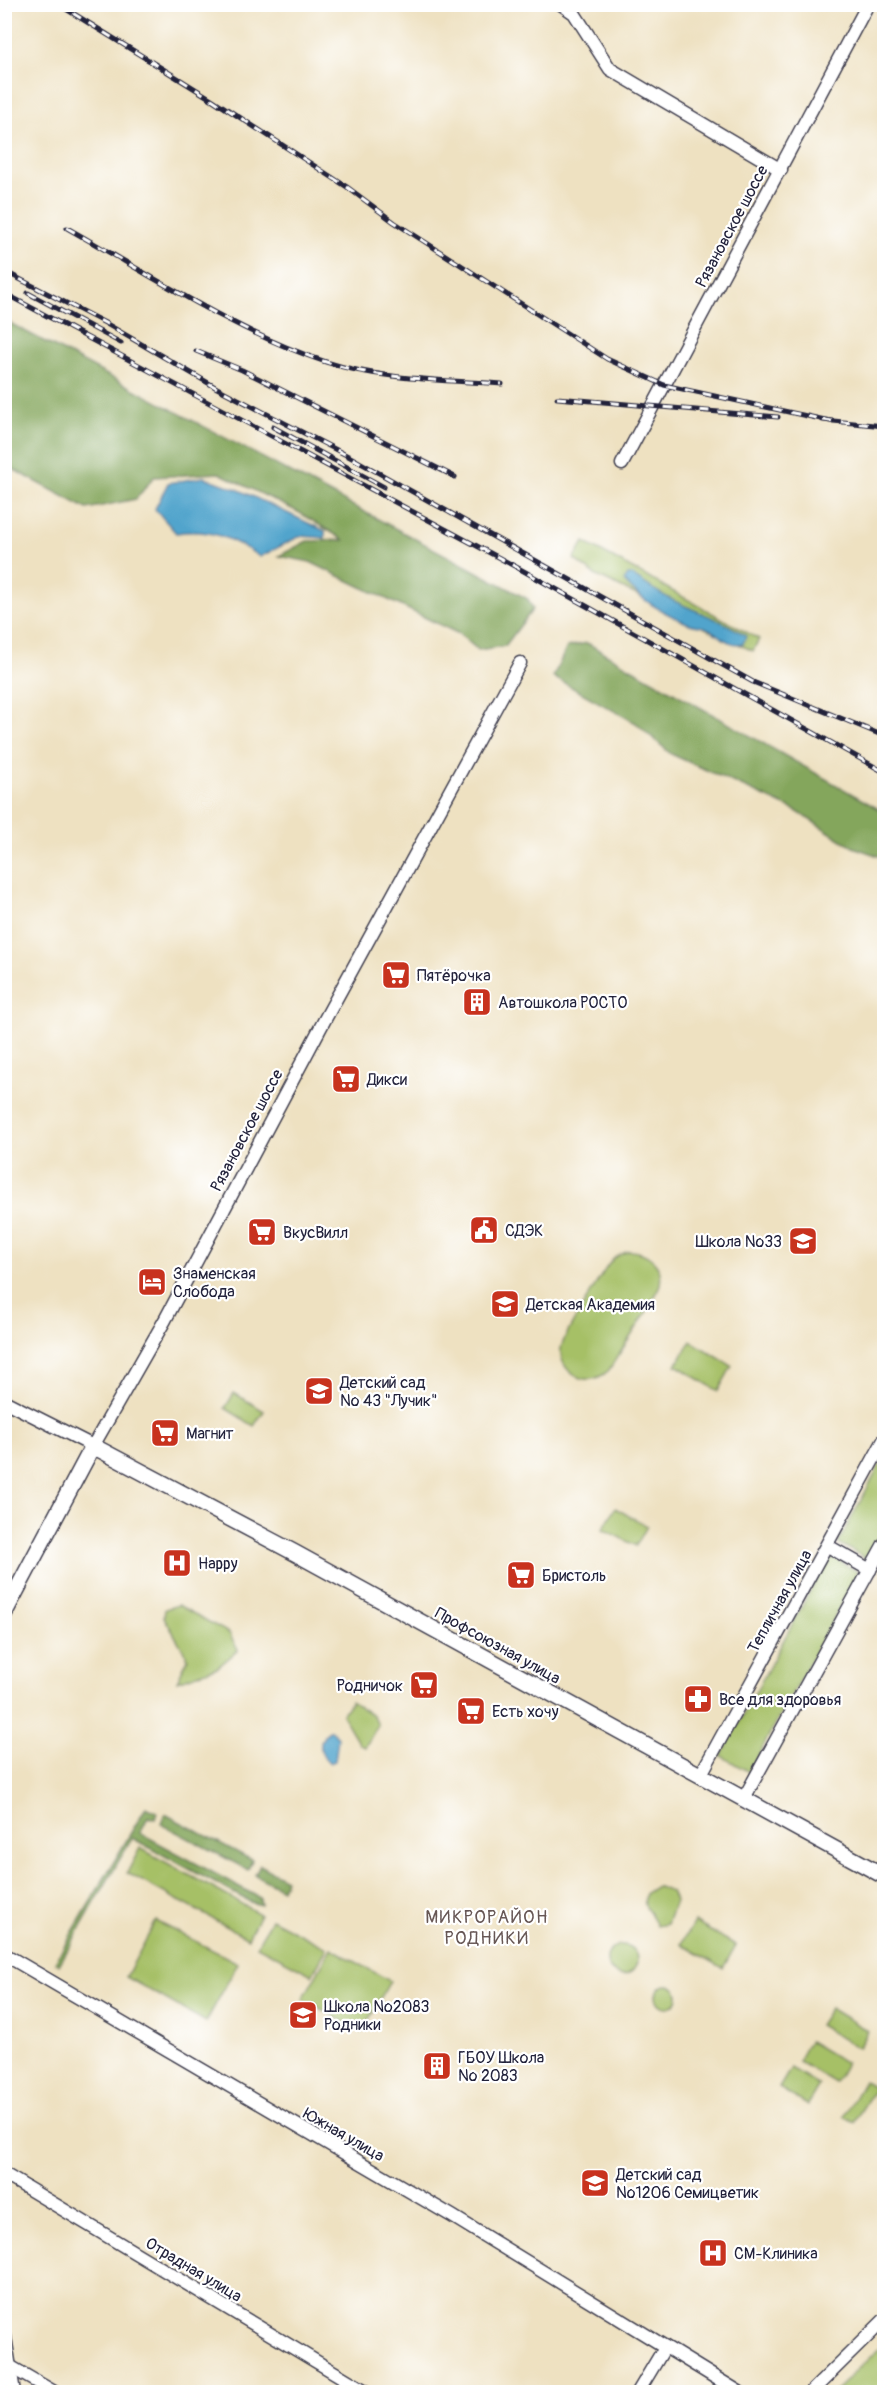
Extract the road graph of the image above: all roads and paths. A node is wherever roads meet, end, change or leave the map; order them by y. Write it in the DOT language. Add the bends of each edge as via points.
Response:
graph roads {
  1 [pos="561,4"];
  2 [pos="868,4"];
  3 [pos="781,170"];
  4 [pos="622,464"];
  5 [pos="520,663"];
  6 [pos="4,1401"];
  7 [pos="885,1440"];
  8 [pos="93,1446"];
  9 [pos="885,1544"];
  10 [pos="828,1546"];
  11 [pos="870,1570"];
  12 [pos="4,1614"];
  13 [pos="700,1776"];
  14 [pos="743,1800"];
  15 [pos="885,1876"];
  16 [pos="4,1954"];
  17 [pos="4,2174"];
  18 [pos="885,2320"];
  19 [pos="4,2331"];
  20 [pos="665,2346"];
  21 [pos="8,2368"];
  22 [pos="14,2392"];
  23 [pos="54,2392"];
  24 [pos="367,2392"];
  25 [pos="638,2392"];
  26 [pos="739,2392"];
  27 [pos="811,2392"];
  1 -- 3 [label="street" via="574,13 610,69"];
  2 -- 3 [label="street, Рязановское шоссе"];
  3 -- 4 [label="street, Рязановское шоссе"];
  5 -- 8 [label="street, Рязановское шоссе"];
  6 -- 8 [label="street"];
  7 -- 10 [label="street, Тепличная улица"];
  8 -- 12 [label="main road, Рязановское шоссе"];
  8 -- 13 [label="main road, Профсоюзная улица"];
  9 -- 11 [label="street"];
  10 -- 11 [label="street"];
  10 -- 13 [label="street, Тепличная улица"];
  11 -- 14 [label="street"];
  13 -- 14 [label="main road, Профсоюзная улица"];
  14 -- 15 [label="main road, Профсоюзная улица"];
  16 -- 20 [label="street, Южная улица" via="452,2216"];
  17 -- 24 [label="street, Отрадная улица"];
  18 -- 27 [label="street"];
  19 -- 21 [label="street"];
  20 -- 25 [label="street"];
  20 -- 26 [label="street, Южная улица"];
  21 -- 22 [label="street"];
  21 -- 23 [label="street"];
}
